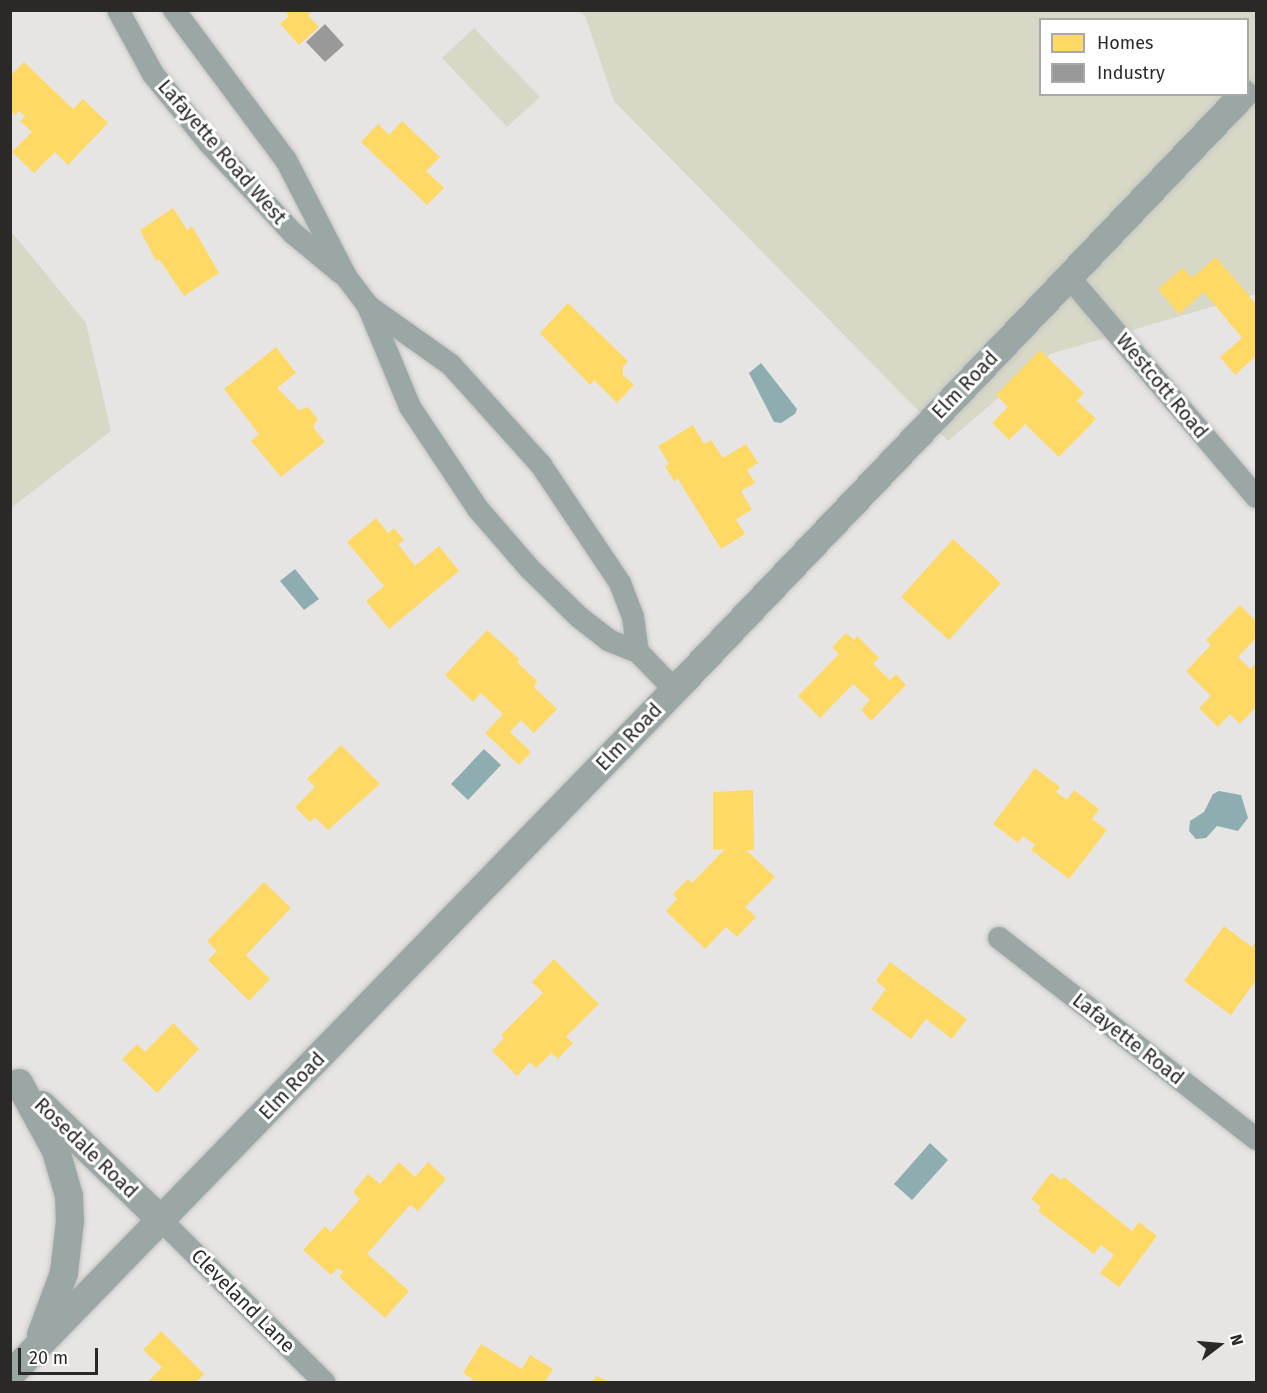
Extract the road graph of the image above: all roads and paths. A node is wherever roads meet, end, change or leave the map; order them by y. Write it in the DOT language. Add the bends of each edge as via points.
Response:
graph roads {
  1 [pos="118,10"];
  2 [pos="174,10"];
  3 [pos="1242,96"];
  4 [pos="1068,276"];
  5 [pos="347,278"];
  6 [pos="368,306"];
  7 [pos="1257,496"];
  8 [pos="638,652"];
  9 [pos="675,690"];
  10 [pos="999,938"];
  11 [pos="15,1079"];
  12 [pos="1257,1139"];
  13 [pos="161,1220"];
  14 [pos="35,1349"];
  15 [pos="10,1375"];
  16 [pos="324,1383"];
  1 -- 5 [label="street, Lafayette Road West" via="153,74 209,143 294,234"];
  2 -- 5 [label="street, Lafayette Road West" via="286,160"];
  3 -- 4 [label="street, Elm Road"];
  4 -- 7 [label="street, Westcott Road"];
  4 -- 9 [label="street, Elm Road"];
  5 -- 6 [label="street, Lafayette Road West"];
  6 -- 8 [label="street, Lafayette Road West" via="410,407 478,509 530,569 579,617 608,640"];
  6 -- 8 [label="street, Lafayette Road West" via="451,365 541,465 620,583 633,617"];
  8 -- 9 [label="street, Lafayette Road West"];
  9 -- 13 [label="street, Elm Road"];
  10 -- 12 [label="street, Lafayette Road"];
  11 -- 13 [label="street, Rosedale Road"];
  11 -- 14 [label="street" via="56,1151 66,1185 70,1221 64,1273"];
  13 -- 14 [label="street, Elm Road"];
  13 -- 16 [label="street, Cleveland Lane"];
  14 -- 15 [label="street, Elm Road"];
}
